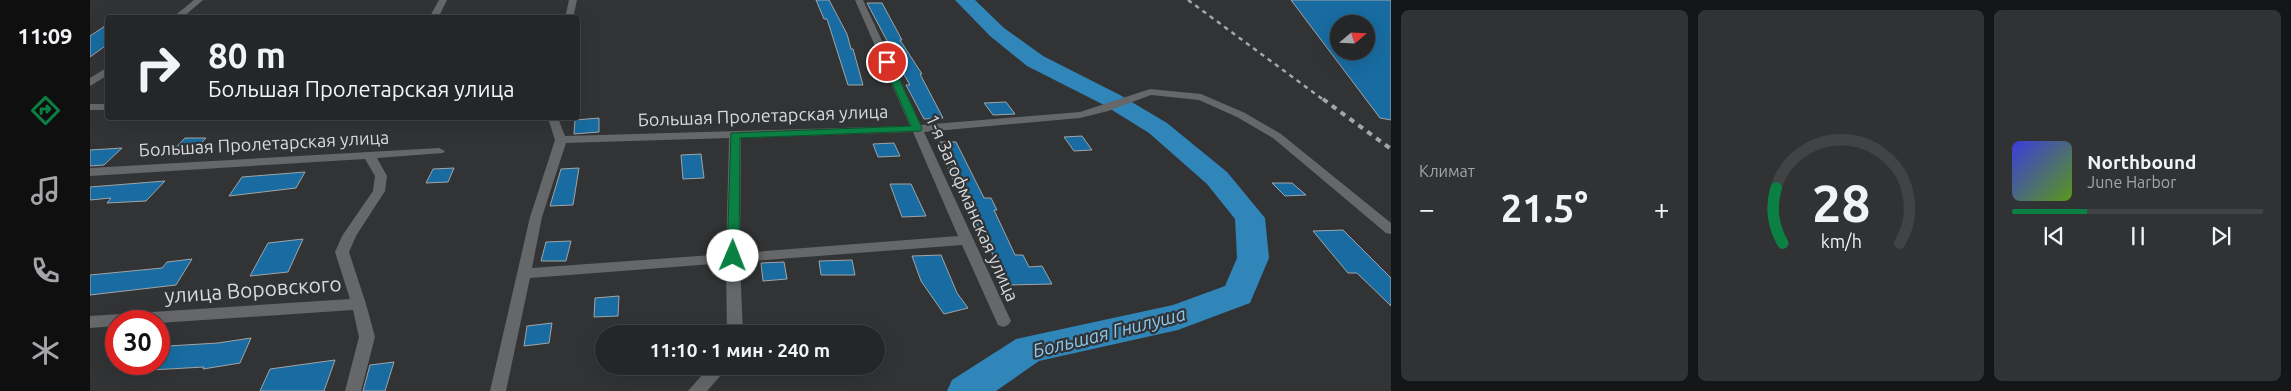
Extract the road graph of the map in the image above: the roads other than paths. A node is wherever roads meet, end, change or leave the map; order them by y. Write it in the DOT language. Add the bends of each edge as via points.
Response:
graph roads {
  1 [pos="199,0"];
  2 [pos="444,0"];
  3 [pos="573,0"];
  4 [pos="859,0"];
  5 [pos="180,15"];
  6 [pos="435,15"];
  7 [pos="570,15"];
  8 [pos="105,72"];
  9 [pos="90,83"];
  10 [pos="90,107"];
  11 [pos="105,107"];
  12 [pos="554,120"];
  13 [pos="917,128"];
  14 [pos="735,135"];
  15 [pos="562,140"];
  16 [pos="439,151"];
  17 [pos="369,154"];
  18 [pos="90,172"];
  19 [pos="1391,230"];
  20 [pos="967,240"];
  21 [pos="733,256"];
  22 [pos="523,274"];
  23 [pos="359,304"];
  24 [pos="1003,321"];
  25 [pos="90,322"];
  26 [pos="735,325"];
  27 [pos="712,375"];
  28 [pos="353,391"];
  29 [pos="498,391"];
  30 [pos="696,391"];
  1 -- 5 [label="street"];
  2 -- 6 [label="street"];
  3 -- 7 [label="street"];
  4 -- 13 [label="street, 1-я Загофманская улица"];
  8 -- 9 [label="street"];
  10 -- 11 [label="street"];
  12 -- 15 [label="street"];
  13 -- 14 [label="street, Большая Пролетарская улица"];
  13 -- 19 [label="street, Большая Пролетарская улица" via="1080,115 1150,92 1201,96 1276,136"];
  13 -- 20 [label="street, 1-я Загофманская улица"];
  14 -- 15 [label="street, Большая Пролетарская улица"];
  14 -- 21 [label="street"];
  15 -- 22 [label="street" via="536,217"];
  16 -- 17 [label="street, Большая Пролетарская улица"];
  17 -- 18 [label="street, Большая Пролетарская улица"];
  17 -- 23 [label="street" via="381,176 379,192 342,252"];
  20 -- 21 [label="street"];
  20 -- 24 [label="street, 1-я Загофманская улица"];
  21 -- 22 [label="street"];
  21 -- 26 [label="street"];
  22 -- 29 [label="street"];
  23 -- 25 [label="street, улица Воровского"];
  23 -- 28 [label="street" via="367,337"];
  27 -- 30 [label="street"];
}
